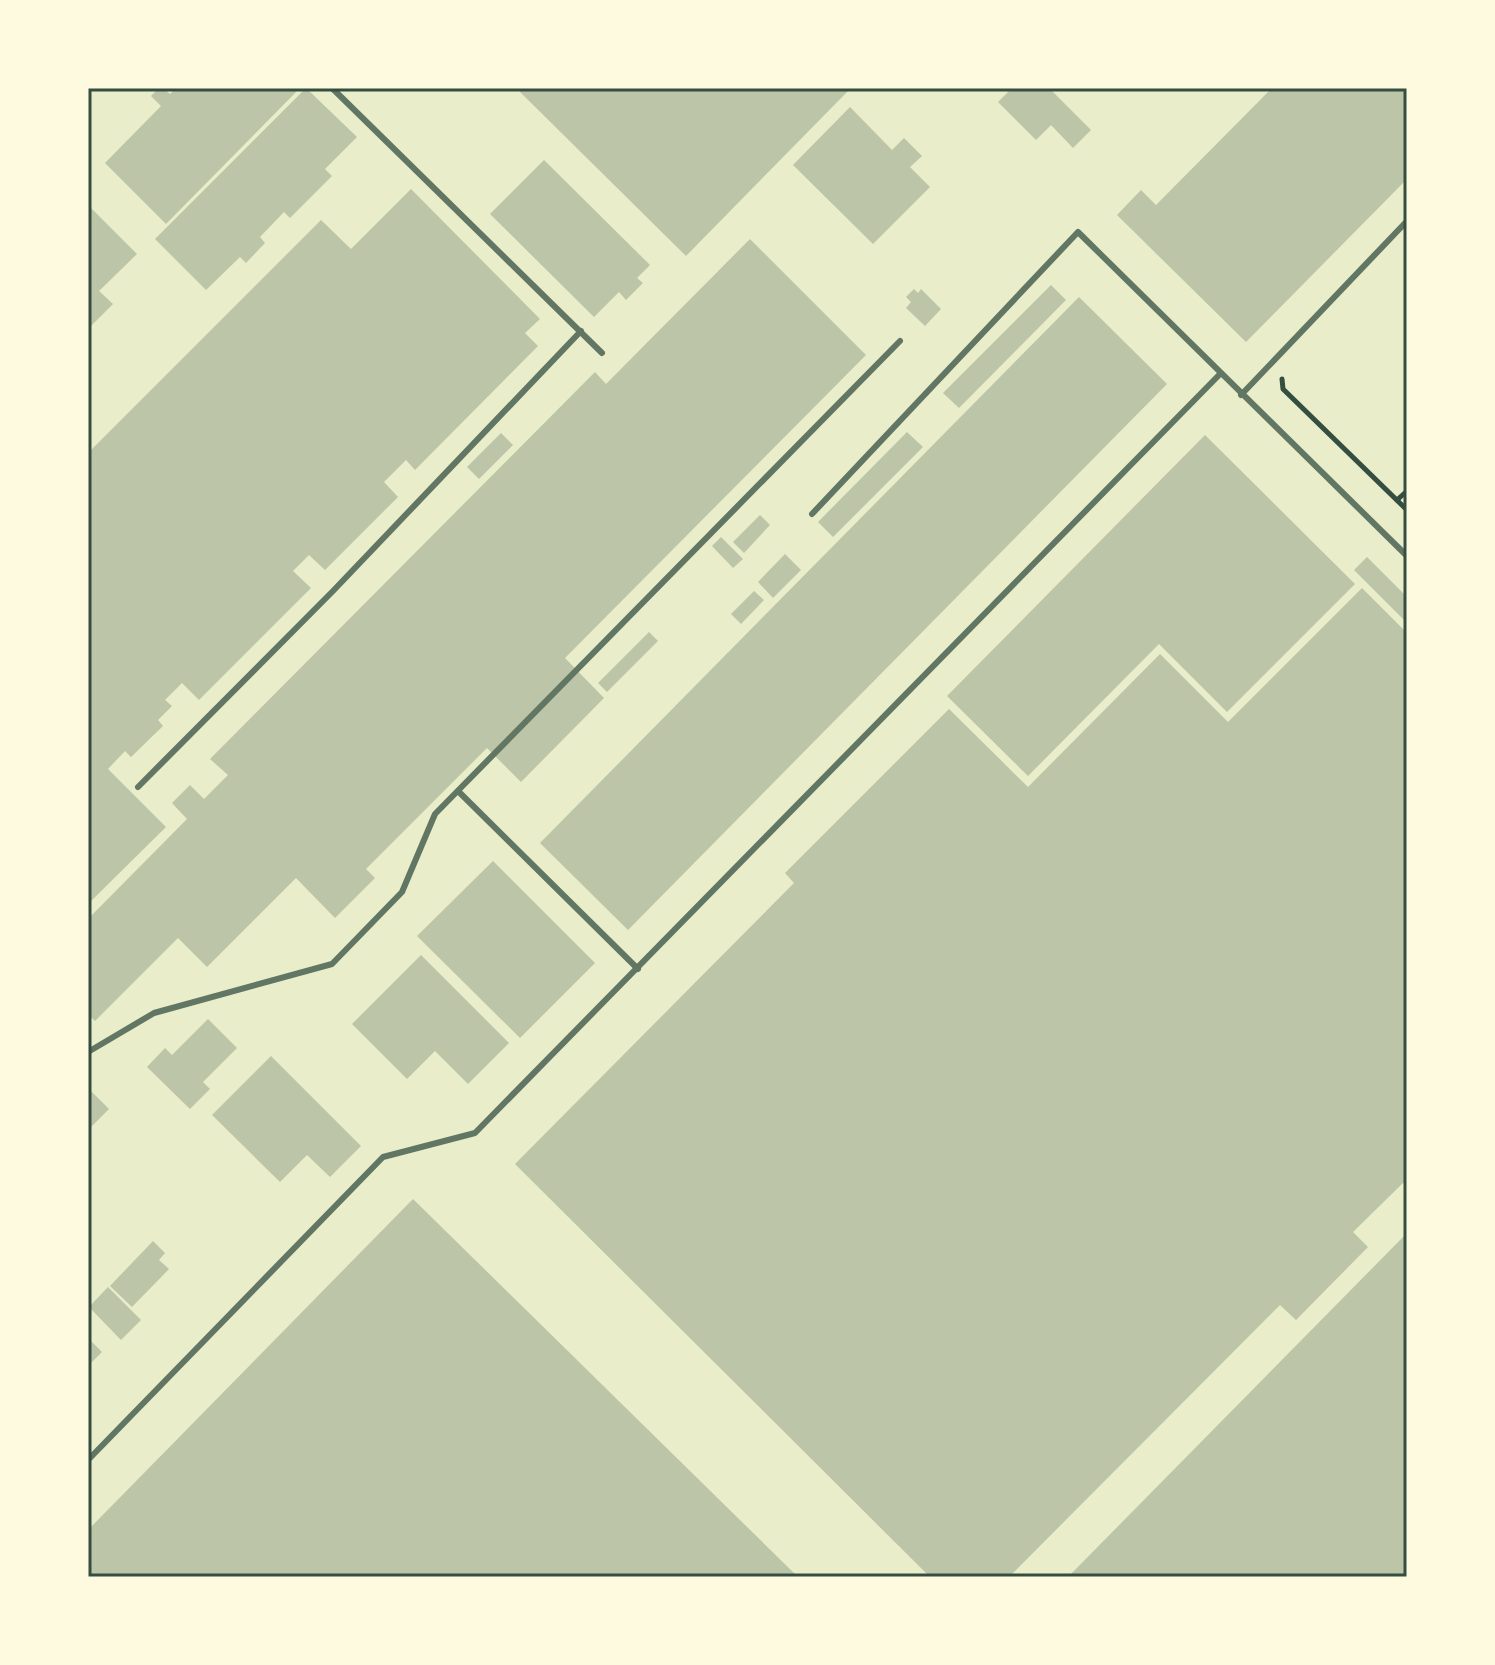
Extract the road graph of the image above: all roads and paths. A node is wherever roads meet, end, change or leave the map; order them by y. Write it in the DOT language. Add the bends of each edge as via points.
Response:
graph roads {
  1 [pos="332,88"];
  2 [pos="1407,221"];
  3 [pos="581,331"];
  4 [pos="900,341"];
  5 [pos="602,353"];
  6 [pos="1220,374"];
  7 [pos="1282,377"];
  8 [pos="1241,395"];
  9 [pos="1407,491"];
  10 [pos="1397,500"];
  11 [pos="1407,510"];
  12 [pos="812,514"];
  13 [pos="1407,556"];
  14 [pos="138,787"];
  15 [pos="458,791"];
  16 [pos="638,969"];
  17 [pos="88,1052"];
  18 [pos="88,1460"];
  1 -- 3 [label="lane"];
  2 -- 8 [label="lane"];
  3 -- 5 [label="lane"];
  3 -- 14 [label="lane"];
  4 -- 15 [label="lane"];
  6 -- 8 [label="lane"];
  6 -- 12 [label="lane" via="1078,232"];
  6 -- 16 [label="lane"];
  7 -- 10 [label="path" via="1283,389"];
  8 -- 13 [label="lane"];
  9 -- 10 [label="path"];
  10 -- 11 [label="path"];
  15 -- 16 [label="lane"];
  15 -- 17 [label="lane" via="435,814 402,892 332,964 154,1013"];
  16 -- 18 [label="lane" via="475,1133 383,1157"];
}
